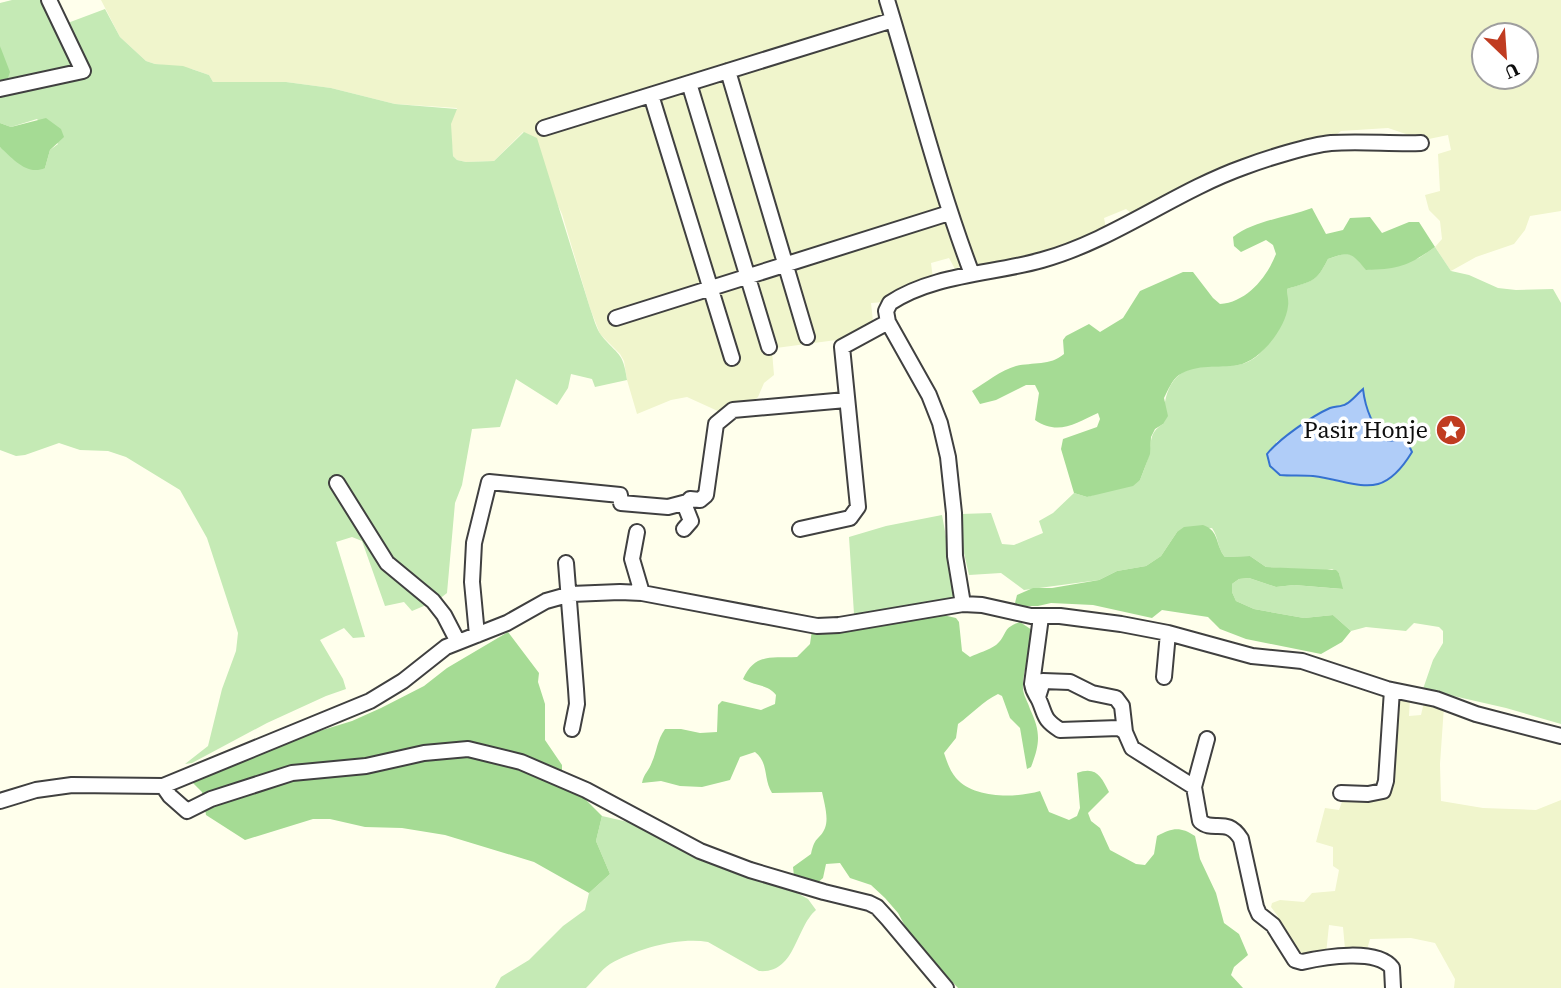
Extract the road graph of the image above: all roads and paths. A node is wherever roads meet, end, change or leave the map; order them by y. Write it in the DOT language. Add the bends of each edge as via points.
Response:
graph roads {
  1 [pos="49,0"];
  2 [pos="887,0"];
  3 [pos="893,20"];
  4 [pos="728,71"];
  5 [pos="689,83"];
  6 [pos="0,89"];
  7 [pos="651,95"];
  8 [pos="544,128"];
  9 [pos="1421,143"];
  10 [pos="949,213"];
  11 [pos="786,264"];
  12 [pos="972,274"];
  13 [pos="748,276"];
  14 [pos="710,288"];
  15 [pos="616,318"];
  16 [pos="888,322"];
  17 [pos="807,337"];
  18 [pos="769,347"];
  19 [pos="732,358"];
  20 [pos="846,400"];
  21 [pos="337,483"];
  22 [pos="687,502"];
  23 [pos="684,529"];
  24 [pos="800,529"];
  25 [pos="637,532"];
  26 [pos="566,563"];
  27 [pos="642,593"];
  28 [pos="568,594"];
  29 [pos="963,604"];
  30 [pos="1041,617"];
  31 [pos="1168,634"];
  32 [pos="477,635"];
  33 [pos="458,642"];
  34 [pos="1164,677"];
  35 [pos="1392,690"];
  36 [pos="1038,697"];
  37 [pos="572,729"];
  38 [pos="1125,732"];
  39 [pos="1561,736"];
  40 [pos="1207,739"];
  41 [pos="163,786"];
  42 [pos="1194,787"];
  43 [pos="1342,793"];
  44 [pos="0,802"];
  45 [pos="946,988"];
  46 [pos="1393,988"];
  1 -- 6 [label="street" via="83,71"];
  2 -- 3 [label="street"];
  3 -- 4 [label="street"];
  3 -- 10 [label="street"];
  4 -- 5 [label="street"];
  4 -- 11 [label="street"];
  5 -- 7 [label="street"];
  5 -- 13 [label="street"];
  7 -- 8 [label="street"];
  7 -- 14 [label="street"];
  9 -- 12 [label="street" via="1329,143 1254,164 1160,205 1098,240 1044,260"];
  10 -- 11 [label="street"];
  10 -- 12 [label="street"];
  11 -- 13 [label="street"];
  11 -- 17 [label="street"];
  12 -- 16 [label="street" via="895,299 886,311"];
  13 -- 14 [label="street"];
  13 -- 18 [label="street"];
  14 -- 15 [label="street"];
  14 -- 19 [label="street"];
  16 -- 20 [label="street" via="842,347"];
  16 -- 29 [label="street" via="940,423"];
  20 -- 22 [label="street" via="726,414 716,424 705,498"];
  20 -- 24 [label="street" via="858,507 850,518"];
  21 -- 33 [label="street" via="387,563 433,601"];
  22 -- 23 [label="street" via="691,521"];
  22 -- 32 [label="street" via="668,507 621,503 620,495 489,482 474,543"];
  25 -- 27 [label="street" via="632,559"];
  26 -- 28 [label="street"];
  27 -- 28 [label="street"];
  27 -- 29 [label="street" via="817,626"];
  28 -- 32 [label="street"];
  28 -- 37 [label="street" via="577,704"];
  29 -- 30 [label="street"];
  30 -- 31 [label="street" via="1121,624"];
  30 -- 36 [label="street" via="1032,674"];
  31 -- 34 [label="street"];
  31 -- 35 [label="street" via="1252,656 1302,661"];
  32 -- 33 [label="street"];
  33 -- 41 [label="street" via="370,701"];
  35 -- 39 [label="street"];
  35 -- 43 [label="street" via="1383,791"];
  36 -- 38 [label="street" via="1042,714 1057,729 1119,728"];
  36 -- 38 [label="street" via="1043,681 1060,680 1116,698"];
  38 -- 42 [label="street" via="1135,751"];
  40 -- 42 [label="street"];
  41 -- 44 [label="street" via="72,785"];
  41 -- 45 [label="street" via="187,811 292,773 366,766 442,750 468,749 521,762 586,790 700,851 877,907"];
  42 -- 46 [label="street" via="1202,825 1227,825 1241,839 1257,911 1273,925 1295,960 1348,955 1386,961 1392,968"];
}
